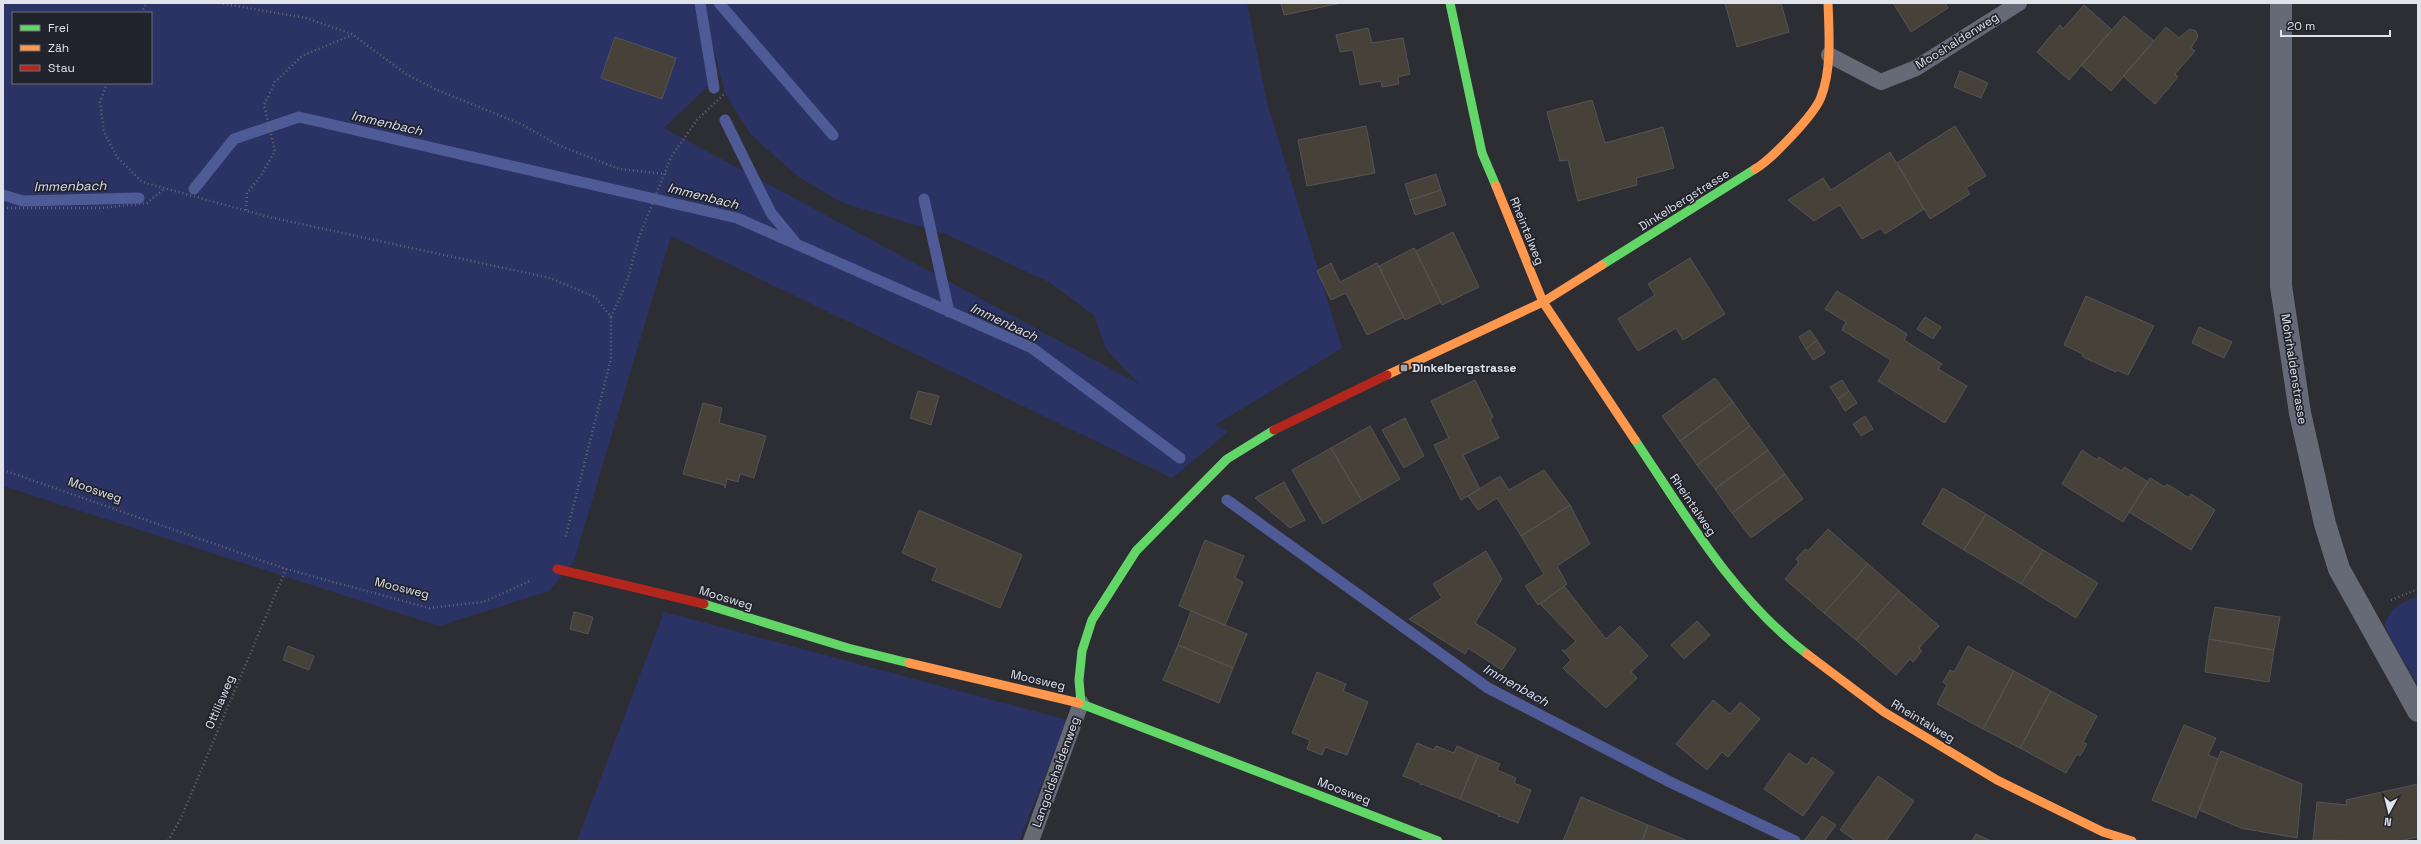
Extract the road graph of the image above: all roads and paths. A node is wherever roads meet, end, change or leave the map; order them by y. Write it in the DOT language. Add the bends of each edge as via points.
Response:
graph roads {
  1 [pos="147,3"];
  2 [pos="219,3"];
  3 [pos="1450,3"];
  4 [pos="1828,3"];
  5 [pos="2019,3"];
  6 [pos="2281,3"];
  7 [pos="142,12"];
  8 [pos="352,34"];
  9 [pos="1829,55"];
  10 [pos="107,84"];
  11 [pos="725,93"];
  12 [pos="666,174"];
  13 [pos="165,188"];
  14 [pos="3,208"];
  15 [pos="246,210"];
  16 [pos="1543,302"];
  17 [pos="611,317"];
  18 [pos="3,470"];
  19 [pos="557,569"];
  20 [pos="286,570"];
  21 [pos="1081,703"];
  22 [pos="2418,711"];
  23 [pos="168,841"];
  24 [pos="1031,841"];
  25 [pos="1438,841"];
  26 [pos="2132,841"];
  1 -- 7 [label="path"];
  2 -- 8 [label="path" via="306,18"];
  3 -- 16 [label="street, Rheintalweg" via="1482,154"];
  4 -- 9 [label="street, Dinkelbergstrasse"];
  5 -- 9 [label="lane, Mooshaldenweg" via="1916,68 1881,82"];
  6 -- 22 [label="street, Mohrhaldenstrasse" via="2281,286 2300,413 2325,524 2339,569"];
  8 -- 12 [label="path" via="406,74 437,90 521,124 558,145 619,169"];
  8 -- 15 [label="path" via="302,56 275,82 264,105 275,152 247,193"];
  9 -- 16 [label="street, Dinkelbergstrasse" via="1821,98 1797,130 1764,164"];
  10 -- 13 [label="path" via="100,102 104,132 118,157 142,182"];
  11 -- 12 [label="path" via="697,120 671,157"];
  12 -- 17 [label="path" via="639,237 627,281"];
  13 -- 14 [label="path" via="148,203 100,208"];
  13 -- 15 [label="path"];
  15 -- 17 [label="path" via="550,278 595,297"];
  16 -- 21 [label="street, Dinkelbergstrasse" via="1286,423 1227,459 1136,551 1092,620 1082,651 1079,680"];
  16 -- 26 [label="street, Rheintalweg" via="1712,555 1782,635 1884,712 1997,780 2103,832"];
  17 -- 19 [label="path" via="611,358"];
  18 -- 20 [label="path, Moosweg"];
  19 -- 20 [label="path, Moosweg" via="483,602 428,608"];
  19 -- 21 [label="street, Moosweg" via="697,602 848,648"];
  20 -- 23 [label="path, Ottiliaweg" via="181,818"];
  21 -- 24 [label="lane, Langoldshaldenweg"];
  21 -- 25 [label="street, Moosweg"];
}
